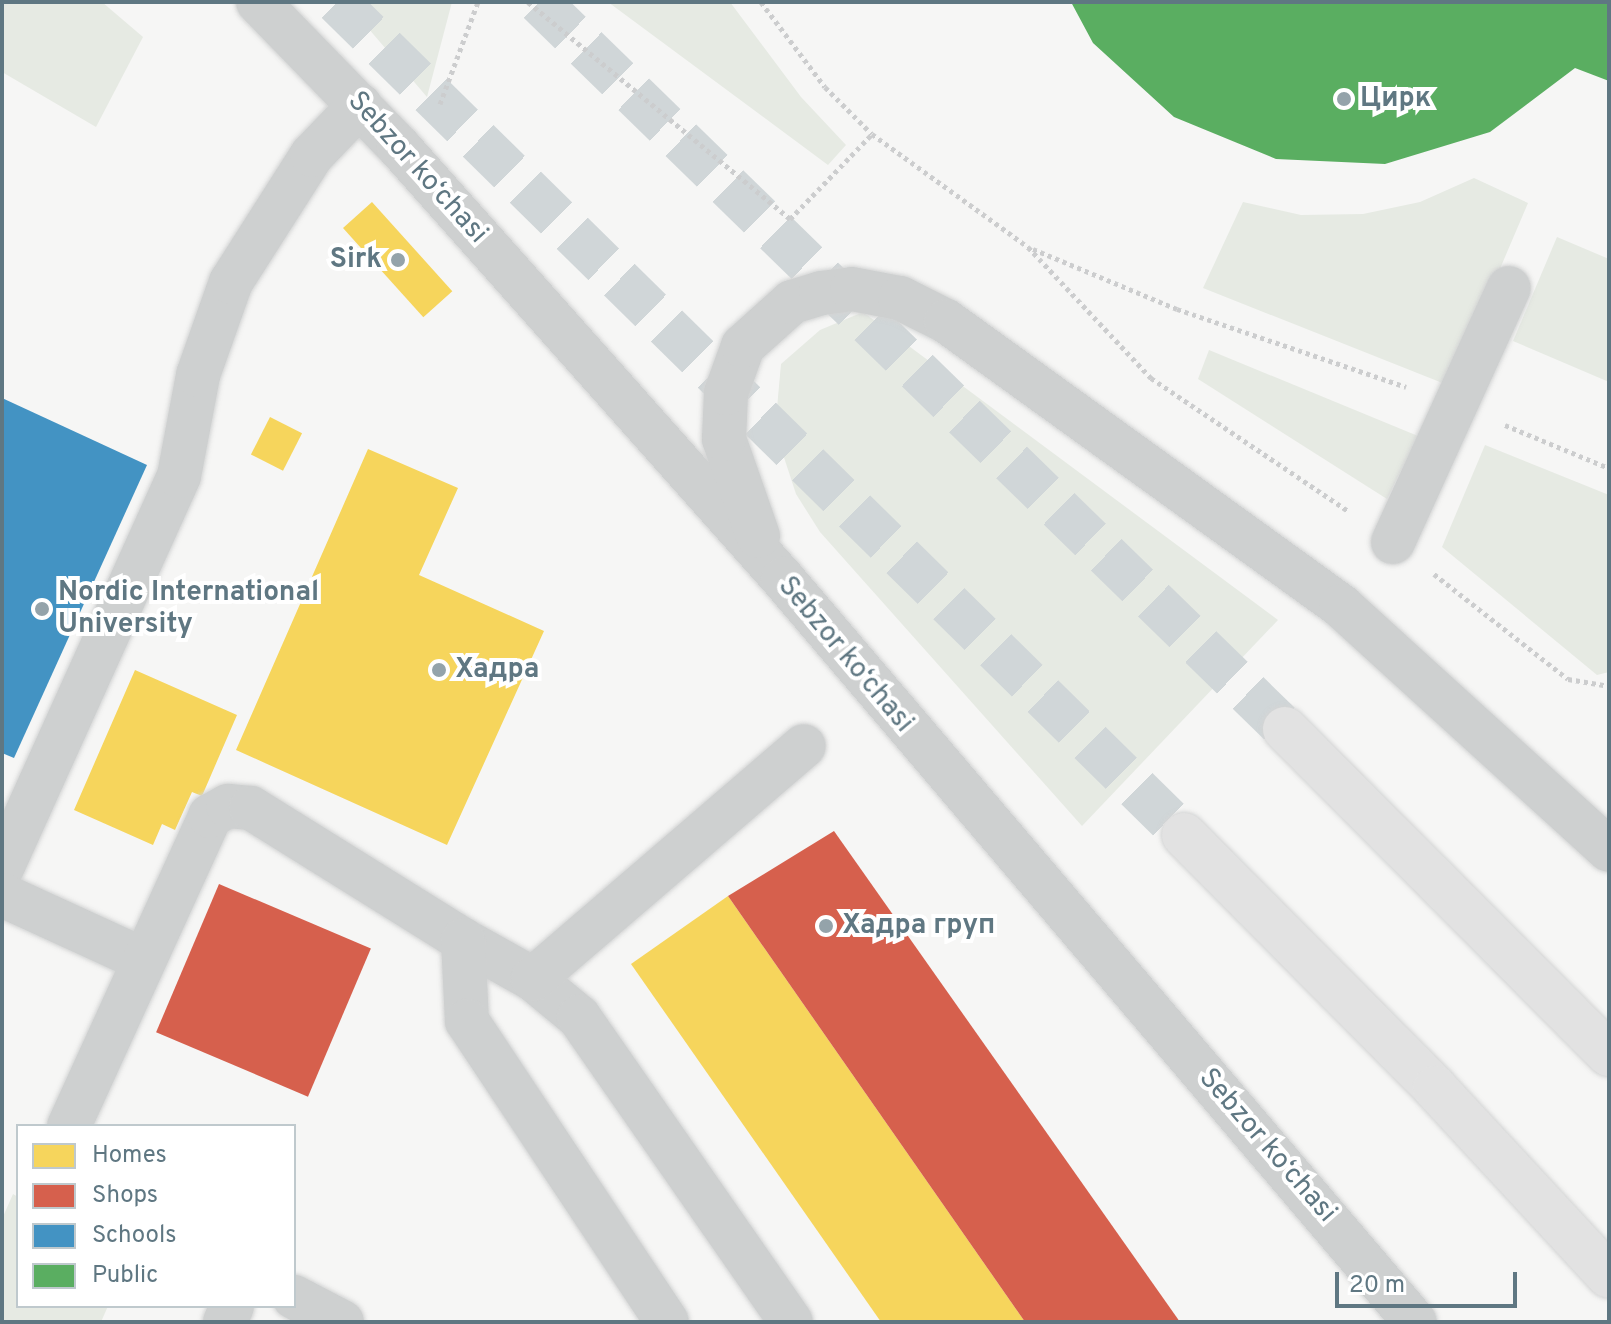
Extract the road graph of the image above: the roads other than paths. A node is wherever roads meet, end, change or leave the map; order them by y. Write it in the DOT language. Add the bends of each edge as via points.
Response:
graph roads {
  1 [pos="258,2"];
  2 [pos="360,105"];
  3 [pos="1509,288"];
  4 [pos="1393,542"];
  5 [pos="783,579"];
  6 [pos="1285,729"];
  7 [pos="804,746"];
  8 [pos="15,805"];
  9 [pos="1184,835"];
  10 [pos="1609,850"];
  11 [pos="2,868"];
  12 [pos="2,895"];
  13 [pos="463,940"];
  14 [pos="144,960"];
  15 [pos="533,979"];
  16 [pos="1609,1054"];
  17 [pos="70,1124"];
  18 [pos="1609,1276"];
  19 [pos="296,1298"];
  20 [pos="342,1322"];
  21 [pos="667,1322"];
  22 [pos="791,1322"];
  23 [pos="1415,1322"];
  1 -- 2 [label="street, Sebzor ko‘chasi"];
  2 -- 5 [label="street, Sebzor ko‘chasi"];
  2 -- 8 [label="street" via="312,155 231,282 198,375 179,476"];
  3 -- 4 [label="street" via="1460,406"];
  5 -- 10 [label="street" via="750,521 724,439 723,416 743,346 792,302 852,289 900,298 946,321 1341,606"];
  5 -- 23 [label="street, Sebzor ko‘chasi"];
  6 -- 16 [label="main road"];
  7 -- 15 [label="street"];
  8 -- 11 [label="street"];
  9 -- 18 [label="main road" via="1435,1088"];
  12 -- 14 [label="street"];
  13 -- 14 [label="street" via="251,808 228,806 210,816"];
  13 -- 15 [label="street"];
  13 -- 21 [label="street" via="467,1021"];
  14 -- 17 [label="street"];
  15 -- 22 [label="street" via="579,1017"];
  19 -- 20 [label="street"];
}
